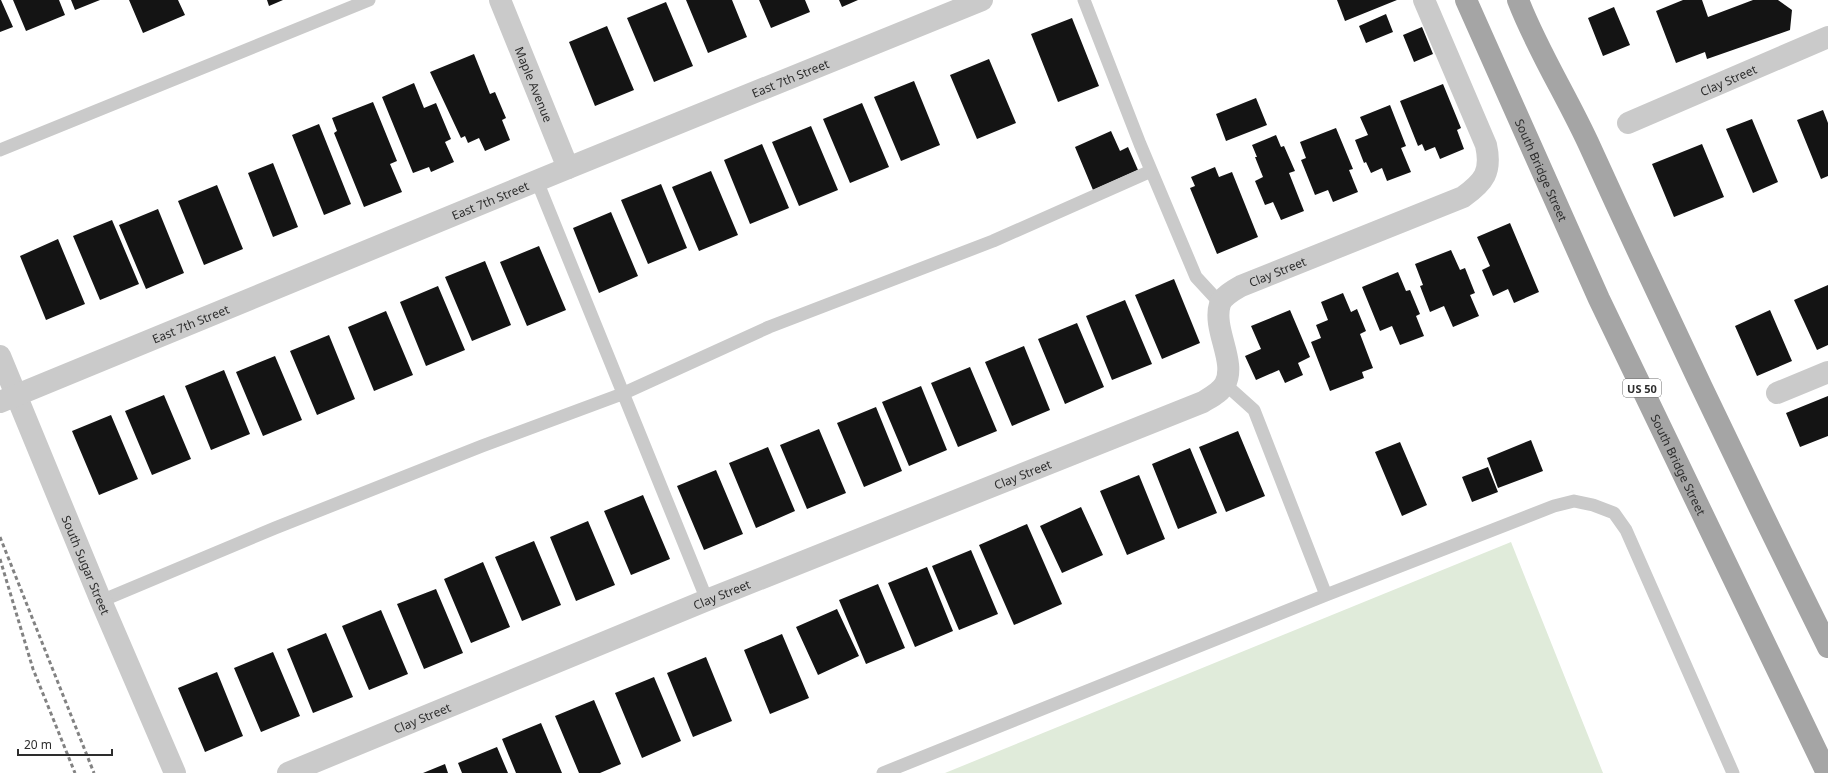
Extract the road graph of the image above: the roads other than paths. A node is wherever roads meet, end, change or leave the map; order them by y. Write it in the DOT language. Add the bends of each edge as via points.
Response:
graph roads {
  1 [pos="369,0"];
  2 [pos="500,0"];
  3 [pos="982,0"];
  4 [pos="1084,0"];
  5 [pos="1424,0"];
  6 [pos="1466,0"];
  7 [pos="1518,0"];
  8 [pos="1828,37"];
  9 [pos="1628,123"];
  10 [pos="0,150"];
  11 [pos="568,168"];
  12 [pos="1151,172"];
  13 [pos="537,181"];
  14 [pos="1220,303"];
  15 [pos="0,356"];
  16 [pos="1828,372"];
  17 [pos="1225,384"];
  18 [pos="1777,393"];
  19 [pos="622,394"];
  20 [pos="8,399"];
  21 [pos="1326,595"];
  22 [pos="707,600"];
  23 [pos="101,602"];
  24 [pos="1828,647"];
  25 [pos="175,773"];
  26 [pos="288,773"];
  27 [pos="883,773"];
  28 [pos="1733,773"];
  29 [pos="1827,773"];
  1 -- 10 [label="lane"];
  2 -- 11 [label="street, Maple Avenue"];
  3 -- 11 [label="street, East 7th Street"];
  4 -- 12 [label="lane"];
  5 -- 14 [label="street, Clay Street" via="1486,145 1490,160 1486,175 1477,187 1463,197 1241,286 1229,293"];
  6 -- 29 [label="main road, South Bridge Street / US 50" via="1600,298"];
  7 -- 24 [label="main road" via="1530,32 1588,142 1654,288"];
  8 -- 9 [label="street, Clay Street"];
  11 -- 13 [label="street, East 7th Street"];
  12 -- 14 [label="lane" via="1196,277"];
  12 -- 19 [label="lane" via="993,241 769,327"];
  13 -- 19 [label="lane"];
  13 -- 20 [label="street, East 7th Street"];
  14 -- 17 [label="street" via="1220,327 1228,371"];
  15 -- 20 [label="street, South Sugar Street"];
  16 -- 18 [label="street"];
  17 -- 21 [label="lane" via="1254,410"];
  17 -- 22 [label="street, Clay Street" via="1216,394 1203,402"];
  19 -- 22 [label="lane"];
  19 -- 23 [label="lane" via="290,522"];
  20 -- 23 [label="street, South Sugar Street"];
  21 -- 27 [label="lane"];
  21 -- 28 [label="lane" via="1554,506 1574,501 1614,513 1626,530"];
  22 -- 26 [label="street, Clay Street"];
  23 -- 25 [label="street, South Sugar Street"];
}
